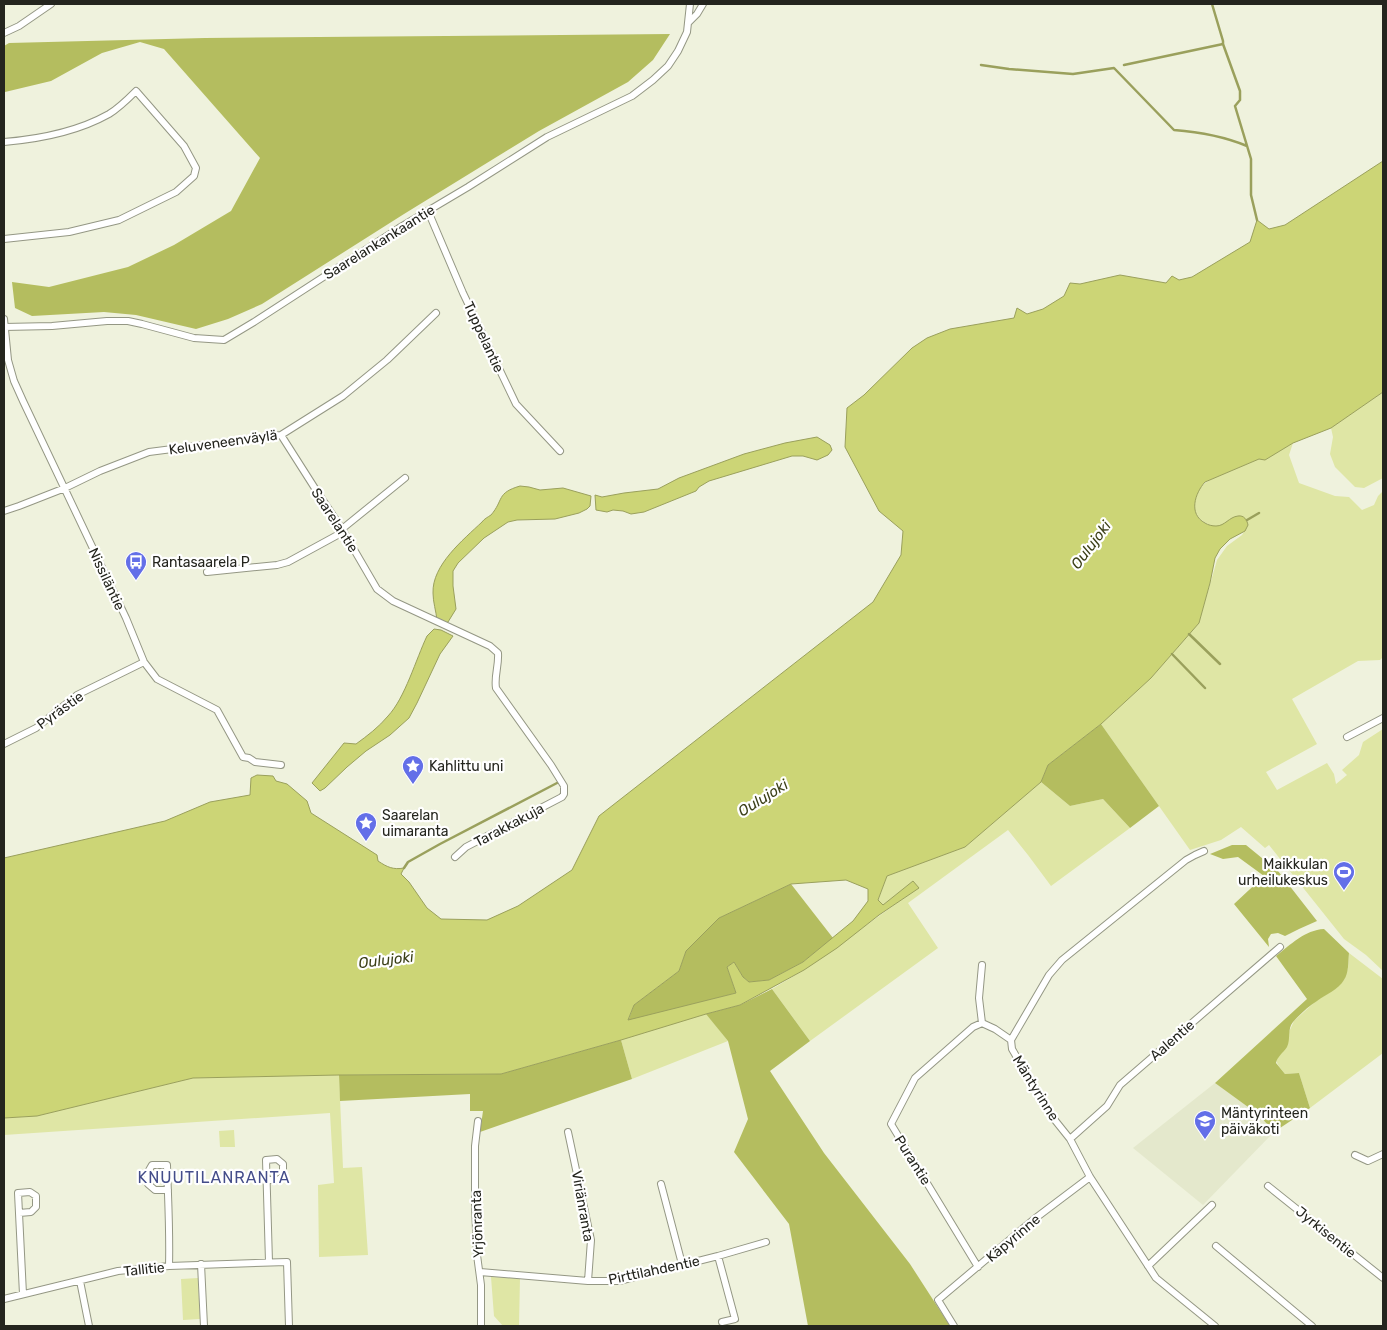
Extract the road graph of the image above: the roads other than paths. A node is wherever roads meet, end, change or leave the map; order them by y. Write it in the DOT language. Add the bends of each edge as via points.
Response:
graph roads {
  1 [pos="51,4"];
  2 [pos="690,4"];
  3 [pos="702,4"];
  4 [pos="688,22"];
  5 [pos="4,33"];
  6 [pos="4,142"];
  7 [pos="428,211"];
  8 [pos="4,238"];
  9 [pos="436,313"];
  10 [pos="4,319"];
  11 [pos="4,327"];
  12 [pos="281,435"];
  13 [pos="560,451"];
  14 [pos="405,478"];
  15 [pos="65,488"];
  16 [pos="4,511"];
  17 [pos="343,531"];
  18 [pos="207,572"];
  19 [pos="144,662"];
  20 [pos="1383,718"];
  21 [pos="1347,737"];
  22 [pos="4,744"];
  23 [pos="281,765"];
  24 [pos="564,794"];
  25 [pos="1204,851"];
  26 [pos="454,857"];
  27 [pos="1280,947"];
  28 [pos="982,965"];
  29 [pos="982,1023"];
  30 [pos="1011,1040"];
  31 [pos="478,1121"];
  32 [pos="568,1132"];
  33 [pos="1070,1139"];
  34 [pos="1383,1154"];
  35 [pos="1354,1155"];
  36 [pos="1090,1177"];
  37 [pos="266,1180"];
  38 [pos="661,1184"];
  39 [pos="1268,1186"];
  40 [pos="168,1190"];
  41 [pos="1212,1205"];
  42 [pos="19,1213"];
  43 [pos="766,1242"];
  44 [pos="1216,1246"];
  45 [pos="718,1256"];
  46 [pos="269,1262"];
  47 [pos="201,1264"];
  48 [pos="682,1264"];
  49 [pos="169,1266"];
  50 [pos="1148,1266"];
  51 [pos="978,1267"];
  52 [pos="480,1272"];
  53 [pos="1383,1278"];
  54 [pos="80,1281"];
  55 [pos="588,1281"];
  56 [pos="23,1294"];
  57 [pos="4,1299"];
  58 [pos="722,1322"];
  59 [pos="89,1326"];
  60 [pos="204,1326"];
  61 [pos="289,1326"];
  62 [pos="481,1326"];
  63 [pos="954,1326"];
  64 [pos="1215,1326"];
  65 [pos="1312,1326"];
  1 -- 5 [label="street"];
  2 -- 4 [label="street, Saarelankankaantie"];
  3 -- 4 [label="street"];
  4 -- 7 [label="street, Saarelankankaantie" via="687,32 668,66 632,96 547,137"];
  6 -- 8 [label="street" via="33,139 77,128 110,113 136,91 184,146 196,168 194,176 176,192 119,220 68,232"];
  7 -- 11 [label="street, Saarelankankaantie" via="224,340 194,338 128,322"];
  7 -- 13 [label="street, Tuppelantie" via="516,404"];
  9 -- 12 [label="street, Keluveneenväylä" via="343,396"];
  10 -- 11 [label="street, Nissiläntie"];
  11 -- 15 [label="street, Nissiläntie" via="14,380"];
  12 -- 15 [label="street, Keluveneenväylä" via="149,452"];
  12 -- 17 [label="street, Saarelantie"];
  14 -- 17 [label="street"];
  15 -- 16 [label="street"];
  15 -- 19 [label="street, Nissiläntie"];
  17 -- 18 [label="street" via="288,562"];
  17 -- 24 [label="street, Saarelantie" via="377,589 394,601 490,646 498,653 496,688 551,765 564,786"];
  19 -- 22 [label="street, Pyrästie" via="77,695 36,728"];
  19 -- 23 [label="street, Nissiläntie" via="157,678 217,710 243,756 255,762"];
  20 -- 21 [label="street"];
  24 -- 26 [label="street, Tarakkakuja"];
  25 -- 30 [label="street, Mäntyrinne" via="1186,860 1062,960 1049,975"];
  27 -- 33 [label="street, Aalentie" via="1120,1084 1107,1106"];
  28 -- 29 [label="street" via="979,998"];
  29 -- 30 [label="street"];
  29 -- 51 [label="street, Purantie" via="920,1072 891,1124"];
  30 -- 33 [label="street, Mäntyrinne" via="1012,1050 1050,1114"];
  31 -- 52 [label="street, Yrjönranta" via="475,1205"];
  32 -- 55 [label="street, Viriänranta" via="591,1240"];
  33 -- 36 [label="street, Mäntyrinne"];
  34 -- 35 [label="street" via="1368,1161"];
  36 -- 50 [label="street, Mäntyrinne"];
  36 -- 51 [label="street, Käpyrinne"];
  37 -- 46 [label="street"];
  38 -- 48 [label="street"];
  39 -- 53 [label="street, Jyrkisentie"];
  40 -- 40 [label="street" via="167,1165 152,1165 148,1184 155,1190"];
  40 -- 49 [label="street"];
  41 -- 50 [label="street"];
  42 -- 56 [label="street"];
  43 -- 45 [label="street, Pirttilahdentie"];
  44 -- 65 [label="street"];
  45 -- 48 [label="street, Pirttilahdentie"];
  45 -- 58 [label="street" via="735,1319"];
  46 -- 47 [label="street, Tallitie"];
  46 -- 61 [label="street, Tallitie" via="287,1262"];
  47 -- 49 [label="street, Tallitie"];
  47 -- 60 [label="street"];
  48 -- 55 [label="street, Pirttilahdentie" via="619,1281"];
  49 -- 54 [label="street, Tallitie" via="118,1271"];
  50 -- 64 [label="street, Mäntyrinne" via="1156,1278"];
  51 -- 63 [label="street, Käpyrinne" via="938,1300"];
  52 -- 55 [label="street, Pirttilahdentie"];
  52 -- 62 [label="street, Yrjönranta"];
  54 -- 56 [label="street, Tallitie"];
  54 -- 59 [label="street"];
  56 -- 57 [label="street, Tallitie"];
}
